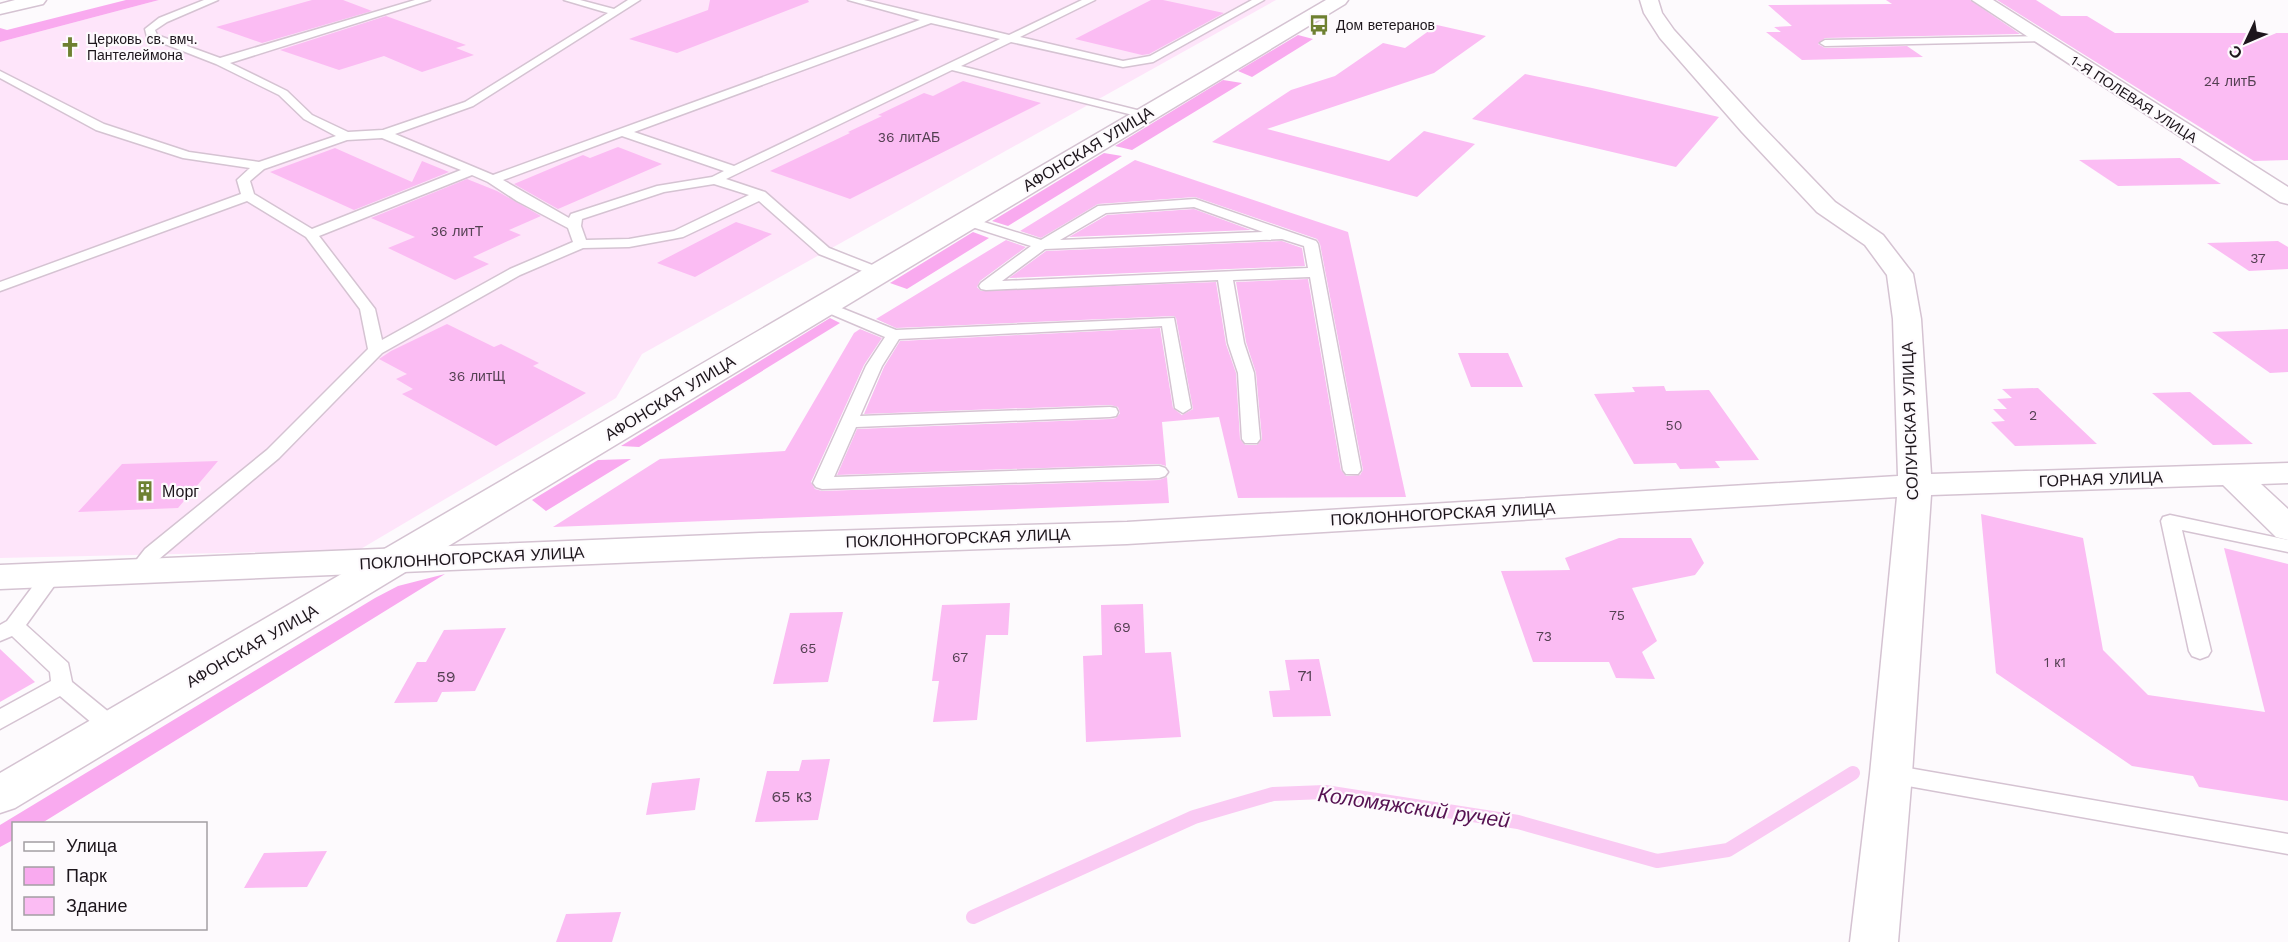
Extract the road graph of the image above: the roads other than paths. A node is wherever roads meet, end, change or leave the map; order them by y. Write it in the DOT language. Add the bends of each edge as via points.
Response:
graph roads {
  1 [pos="37,0"];
  2 [pos="213,0"];
  3 [pos="425,0"];
  4 [pos="569,0"];
  5 [pos="635,0"];
  6 [pos="853,0"];
  7 [pos="1090,0"];
  8 [pos="1260,0"];
  9 [pos="1339,0"];
  10 [pos="1649,0"];
  11 [pos="1981,0"];
  12 [pos="0,9"];
  13 [pos="616,12"];
  14 [pos="930,20"];
  15 [pos="1009,37"];
  16 [pos="2041,39"];
  17 [pos="1825,43"];
  18 [pos="220,62"];
  19 [pos="951,67"];
  20 [pos="0,74"];
  21 [pos="1145,115"];
  22 [pos="622,132"];
  23 [pos="384,134"];
  24 [pos="345,136"];
  25 [pos="260,166"];
  26 [pos="474,170"];
  27 [pos="734,170"];
  28 [pos="493,179"];
  29 [pos="715,180"];
  30 [pos="760,195"];
  31 [pos="248,196"];
  32 [pos="2288,197"];
  33 [pos="968,220"];
  34 [pos="574,225"];
  35 [pos="311,234"];
  36 [pos="1290,235"];
  37 [pos="581,244"];
  38 [pos="1042,245"];
  39 [pos="1316,272"];
  40 [pos="880,273"];
  41 [pos="1225,276"];
  42 [pos="0,286"];
  43 [pos="824,306"];
  44 [pos="894,335"];
  45 [pos="376,350"];
  46 [pos="1183,408"];
  47 [pos="1110,412"];
  48 [pos="849,423"];
  49 [pos="1251,439"];
  50 [pos="1352,470"];
  51 [pos="1159,472"];
  52 [pos="2288,473"];
  53 [pos="2232,475"];
  54 [pos="1915,485"];
  55 [pos="2288,529"];
  56 [pos="2288,546"];
  57 [pos="396,561"];
  58 [pos="137,572"];
  59 [pos="52,575"];
  60 [pos="0,577"];
  61 [pos="7,630"];
  62 [pos="2200,651"];
  63 [pos="62,685"];
  64 [pos="0,720"];
  65 [pos="112,728"];
  66 [pos="1892,774"];
  67 [pos="0,795"];
  68 [pos="2288,844"];
  69 [pos="1874,942"];
  1 -- 12 [label="street"];
  2 -- 18 [label="lane" via="150,29 152,37"];
  3 -- 18 [label="lane"];
  4 -- 13 [label="lane"];
  5 -- 13 [label="lane"];
  6 -- 14 [label="lane" via="916,12"];
  7 -- 15 [label="lane"];
  8 -- 15 [label="lane" via="1153,59 1123,64"];
  9 -- 21 [label="street, АФОНСКАЯ УЛИЦА"];
  10 -- 54 [label="street, СОЛУНСКАЯ УЛИЦА" via="1667,34 1750,127 1826,207 1874,240 1900,273 1907,320"];
  11 -- 16 [label="street, 1-Я ПОЛЕВАЯ УЛИЦА"];
  13 -- 23 [label="lane" via="469,104"];
  14 -- 15 [label="lane"];
  14 -- 22 [label="lane"];
  15 -- 19 [label="lane"];
  16 -- 17 [label="lane"];
  16 -- 32 [label="street, 1-Я ПОЛЕВАЯ УЛИЦА"];
  18 -- 24 [label="lane" via="284,93 308,117"];
  19 -- 21 [label="lane"];
  19 -- 27 [label="lane"];
  20 -- 25 [label="lane" via="100,127 187,155"];
  21 -- 33 [label="street, АФОНСКАЯ УЛИЦА"];
  22 -- 27 [label="lane"];
  22 -- 28 [label="lane"];
  23 -- 24 [label="lane"];
  23 -- 26 [label="lane"];
  24 -- 25 [label="lane"];
  25 -- 31 [label="lane" via="243,180"];
  26 -- 28 [label="lane"];
  26 -- 35 [label="lane"];
  27 -- 29 [label="lane"];
  28 -- 34 [label="lane"];
  29 -- 30 [label="lane"];
  29 -- 34 [label="lane" via="662,189 576,217"];
  30 -- 37 [label="lane" via="678,234 629,243"];
  30 -- 40 [label="lane" via="824,251"];
  31 -- 35 [label="lane"];
  31 -- 42 [label="lane"];
  33 -- 38 [label="lane"];
  33 -- 40 [label="street, АФОНСКАЯ УЛИЦА"];
  34 -- 37 [label="lane"];
  35 -- 45 [label="lane" via="367,309"];
  36 -- 38 [label="lane"];
  36 -- 38 [label="lane" via="1195,202 1103,208"];
  36 -- 39 [label="lane" via="1311,244"];
  37 -- 45 [label="lane" via="515,272"];
  38 -- 41 [label="lane" via="986,286"];
  39 -- 41 [label="lane"];
  39 -- 50 [label="lane"];
  40 -- 43 [label="street, АФОНСКАЯ УЛИЦА"];
  41 -- 49 [label="lane" via="1236,344 1246,373"];
  43 -- 44 [label="lane"];
  43 -- 57 [label="street, АФОНСКАЯ УЛИЦА"];
  44 -- 46 [label="lane" via="1168,321"];
  44 -- 48 [label="lane" via="874,366"];
  45 -- 58 [label="lane" via="273,454 152,554"];
  47 -- 48 [label="lane"];
  48 -- 51 [label="lane" via="822,483"];
  52 -- 53 [label="street, ГОРНАЯ УЛИЦА"];
  53 -- 54 [label="street, ГОРНАЯ УЛИЦА"];
  53 -- 55 [label="street"];
  54 -- 57 [label="street, ПОКЛОННОГОРСКАЯ УЛИЦА" via="1127,533"];
  54 -- 66 [label="street, СОЛУНСКАЯ УЛИЦА"];
  56 -- 62 [label="lane" via="2170,520"];
  57 -- 58 [label="street, ПОКЛОННОГОРСКАЯ УЛИЦА"];
  57 -- 65 [label="street, АФОНСКАЯ УЛИЦА"];
  58 -- 59 [label="street, ПОКЛОННОГОРСКАЯ УЛИЦА"];
  59 -- 60 [label="street, ПОКЛОННОГОРСКАЯ УЛИЦА"];
  59 -- 61 [label="lane"];
  61 -- 63 [label="lane" via="60,669"];
  63 -- 64 [label="lane"];
  63 -- 65 [label="lane"];
  65 -- 67 [label="street, АФОНСКАЯ УЛИЦА"];
  66 -- 68 [label="lane"];
  66 -- 69 [label="street, СОЛУНСКАЯ УЛИЦА"];
}
